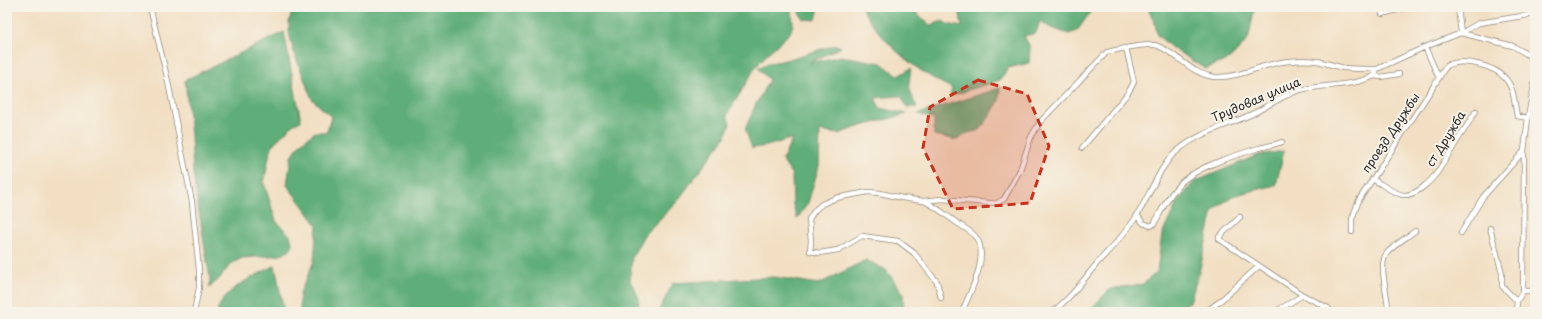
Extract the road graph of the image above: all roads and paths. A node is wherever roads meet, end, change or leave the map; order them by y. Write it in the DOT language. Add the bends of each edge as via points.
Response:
graph roads {
  1 [pos="150,7"];
  2 [pos="1408,7"];
  3 [pos="1458,7"];
  4 [pos="1382,14"];
  5 [pos="1535,14"];
  6 [pos="1461,33"];
  7 [pos="1425,47"];
  8 [pos="1126,48"];
  9 [pos="1535,59"];
  10 [pos="1378,68"];
  11 [pos="1399,74"];
  12 [pos="1374,76"];
  13 [pos="1439,78"];
  14 [pos="1535,79"];
  15 [pos="1476,111"];
  16 [pos="1528,118"];
  17 [pos="1282,142"];
  18 [pos="1082,148"];
  19 [pos="1524,151"];
  20 [pos="1372,179"];
  21 [pos="923,201"];
  22 [pos="1138,215"];
  23 [pos="1240,217"];
  24 [pos="1490,228"];
  25 [pos="1415,231"];
  26 [pos="1352,232"];
  27 [pos="1461,233"];
  28 [pos="1259,266"];
  29 [pos="1524,291"];
  30 [pos="1535,291"];
  31 [pos="1303,295"];
  32 [pos="941,298"];
  33 [pos="1517,301"];
  34 [pos="194,312"];
  35 [pos="962,312"];
  36 [pos="1052,312"];
  37 [pos="1205,312"];
  38 [pos="1275,312"];
  39 [pos="1332,312"];
  40 [pos="1388,312"];
  41 [pos="1516,312"];
  1 -- 34 [label="street" via="192,202 199,270 199,288"];
  2 -- 4 [label="street"];
  3 -- 6 [label="street"];
  5 -- 6 [label="street" via="1479,23"];
  6 -- 7 [label="street"];
  6 -- 9 [label="street" via="1513,46"];
  7 -- 10 [label="street"];
  7 -- 13 [label="street"];
  8 -- 10 [label="street" via="1156,45 1203,75 1215,77 1234,75 1291,60 1316,61 1344,68"];
  8 -- 18 [label="street" via="1134,82 1128,93"];
  8 -- 21 [label="street" via="1107,52 1040,122 1031,136 1020,170 1004,199 997,203 942,199"];
  10 -- 12 [label="street"];
  11 -- 12 [label="street, Трудовая улица"];
  12 -- 22 [label="street, Трудовая улица" via="1362,82 1298,90 1253,114 1195,138 1174,153 1167,162"];
  13 -- 16 [label="street, проезд Дружбы" via="1450,64 1469,63 1494,70 1505,77 1511,87 1517,116"];
  13 -- 20 [label="street, проезд Дружбы"];
  14 -- 16 [label="street"];
  15 -- 20 [label="street, ст Дружба" via="1431,181 1413,194 1403,195"];
  16 -- 19 [label="street"];
  17 -- 22 [label="street" via="1220,162 1188,177 1171,196 1151,226 1143,223"];
  19 -- 27 [label="street" via="1483,197"];
  19 -- 29 [label="street"];
  20 -- 26 [label="street, проезд Дружбы" via="1355,209"];
  21 -- 32 [label="street" via="868,192 836,198 822,204 809,219 810,251 819,253 838,250 862,236 898,241 914,253 937,282"];
  21 -- 35 [label="street" via="935,206 977,238 981,264"];
  22 -- 36 [label="street, Трудовая улица" via="1076,291"];
  23 -- 28 [label="street" via="1219,239"];
  24 -- 33 [label="street" via="1502,273 1502,286"];
  25 -- 40 [label="street" via="1386,253 1383,276"];
  28 -- 31 [label="street"];
  28 -- 37 [label="street"];
  29 -- 30 [label="street"];
  29 -- 33 [label="street"];
  31 -- 38 [label="street"];
  31 -- 39 [label="street"];
  33 -- 41 [label="street"];
}
